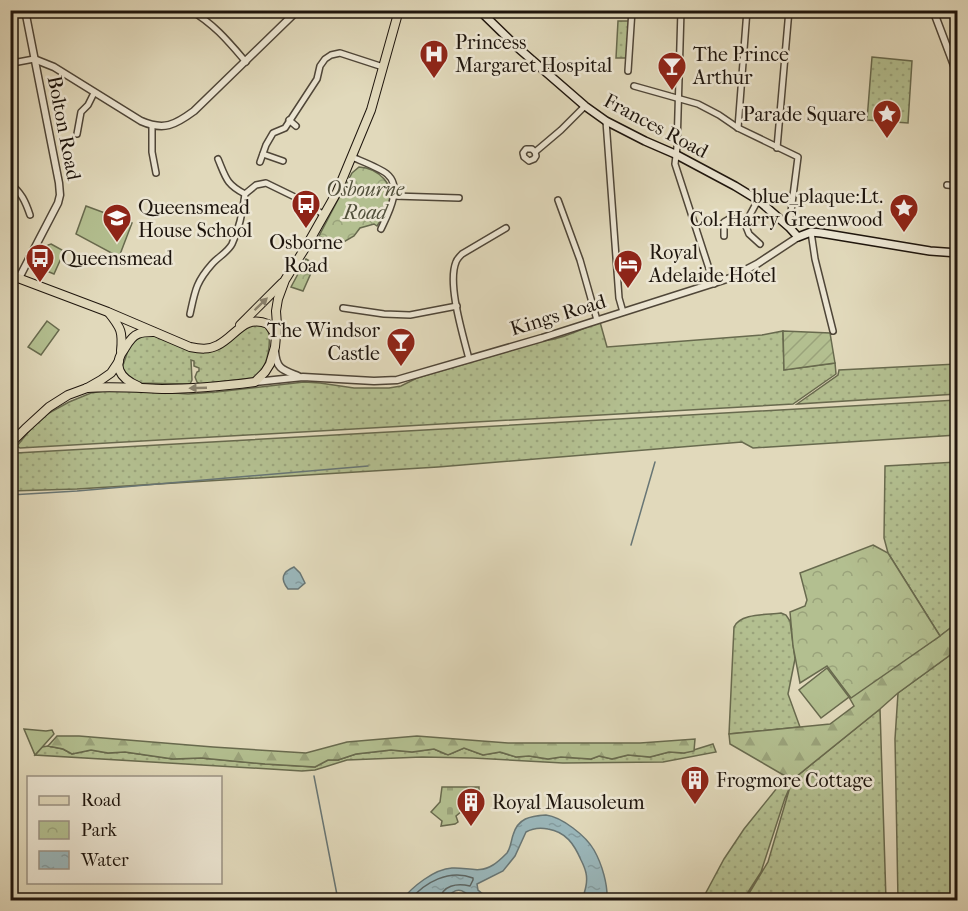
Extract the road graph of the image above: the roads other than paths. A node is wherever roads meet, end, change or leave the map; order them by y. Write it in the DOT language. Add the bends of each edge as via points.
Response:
graph roads {
  1 [pos="25,10"];
  2 [pos="190,10"];
  3 [pos="298,10"];
  4 [pos="399,10"];
  5 [pos="479,10"];
  6 [pos="632,10"];
  7 [pos="681,10"];
  8 [pos="747,10"];
  9 [pos="789,10"];
  10 [pos="933,10"];
  11 [pos="10,59"];
  12 [pos="34,59"];
  13 [pos="246,62"];
  14 [pos="383,68"];
  15 [pos="628,71"];
  16 [pos="957,76"];
  17 [pos="634,86"];
  18 [pos="94,93"];
  19 [pos="678,98"];
  20 [pos="585,106"];
  21 [pos="290,120"];
  22 [pos="606,121"];
  23 [pos="152,126"];
  24 [pos="296,126"];
  25 [pos="738,128"];
  26 [pos="77,134"];
  27 [pos="777,148"];
  28 [pos="535,152"];
  29 [pos="263,154"];
  30 [pos="675,154"];
  31 [pos="352,157"];
  32 [pos="218,159"];
  33 [pos="260,162"];
  34 [pos="283,162"];
  35 [pos="156,173"];
  36 [pos="10,183"];
  37 [pos="947,185"];
  38 [pos="957,186"];
  39 [pos="245,194"];
  40 [pos="394,195"];
  41 [pos="459,198"];
  42 [pos="558,200"];
  43 [pos="758,200"];
  44 [pos="30,215"];
  45 [pos="324,215"];
  46 [pos="745,224"];
  47 [pos="789,227"];
  48 [pos="506,228"];
  49 [pos="381,229"];
  50 [pos="811,232"];
  51 [pos="724,236"];
  52 [pos="798,237"];
  53 [pos="760,244"];
  54 [pos="957,253"];
  55 [pos="15,277"];
  56 [pos="285,280"];
  57 [pos="714,284"];
  58 [pos="457,306"];
  59 [pos="344,308"];
  60 [pos="108,312"];
  61 [pos="623,312"];
  62 [pos="190,314"];
  63 [pos="597,320"];
  64 [pos="237,329"];
  65 [pos="153,332"];
  66 [pos="834,332"];
  67 [pos="275,343"];
  68 [pos="120,357"];
  69 [pos="469,359"];
  70 [pos="301,377"];
  71 [pos="255,382"];
  72 [pos="87,388"];
  73 [pos="142,388"];
  74 [pos="10,444"];
  1 -- 12 [label="street, Bolton Road"];
  2 -- 13 [label="street" via="224,35"];
  3 -- 13 [label="street"];
  4 -- 14 [label="main road"];
  5 -- 20 [label="main road, Frances Road"];
  6 -- 15 [label="street"];
  7 -- 19 [label="street"];
  8 -- 25 [label="street"];
  9 -- 27 [label="street"];
  10 -- 16 [label="street"];
  11 -- 12 [label="street"];
  12 -- 18 [label="street"];
  12 -- 55 [label="street, Bolton Road" via="60,195"];
  13 -- 23 [label="street" via="182,120"];
  14 -- 21 [label="street" via="340,53 332,55 320,66 317,79 296,105"];
  14 -- 31 [label="main road"];
  17 -- 19 [label="street"];
  18 -- 23 [label="street"];
  18 -- 26 [label="street" via="81,112"];
  19 -- 25 [label="street" via="698,104"];
  19 -- 30 [label="street"];
  20 -- 22 [label="main road, Frances Road"];
  20 -- 28 [label="street"];
  21 -- 24 [label="street"];
  21 -- 29 [label="street" via="285,128 273,133"];
  22 -- 30 [label="main road, Frances Road"];
  22 -- 61 [label="street"];
  23 -- 35 [label="street"];
  25 -- 27 [label="street"];
  27 -- 47 [label="street" via="798,157"];
  29 -- 33 [label="street"];
  29 -- 34 [label="street"];
  30 -- 43 [label="main road, Frances Road"];
  30 -- 57 [label="street"];
  31 -- 40 [label="street" via="387,174 393,182"];
  31 -- 45 [label="main road"];
  32 -- 39 [label="street" via="226,180"];
  36 -- 44 [label="street" via="26,202"];
  37 -- 38 [label="street"];
  39 -- 45 [label="street" via="266,183"];
  39 -- 62 [label="street" via="231,246 202,276"];
  40 -- 41 [label="street"];
  40 -- 49 [label="street"];
  42 -- 63 [label="street"];
  43 -- 46 [label="street"];
  43 -- 47 [label="main road, Frances Road"];
  45 -- 56 [label="main road"];
  46 -- 51 [label="street" via="731,218 724,222"];
  46 -- 53 [label="street"];
  47 -- 52 [label="main road, Frances Road"];
  48 -- 58 [label="street" via="457,260"];
  50 -- 52 [label="main road, Kings Road"];
  50 -- 54 [label="main road"];
  50 -- 66 [label="street"];
  52 -- 57 [label="street, Kings Road" via="757,264"];
  55 -- 60 [label="main road"];
  64 -- 56 [label="main road, one-way"];
  56 -- 67 [label="main road" via="277,305"];
  57 -- 61 [label="street, Kings Road"];
  58 -- 59 [label="street" via="410,315"];
  58 -- 69 [label="street"];
  60 -- 65 [label="main road"];
  60 -- 68 [label="main road" via="121,331"];
  61 -- 63 [label="street, Kings Road"];
  63 -- 69 [label="street, Kings Road"];
  64 -- 65 [label="main road" via="218,345 199,349"];
  64 -- 67 [label="main road" via="262,321 272,328"];
  65 -- 68 [label="main road" via="139,333"];
  67 -- 70 [label="street" via="279,366"];
  67 -- 71 [label="main road" via="270,364"];
  68 -- 72 [label="main road" via="111,373"];
  68 -- 73 [label="main road" via="123,378"];
  69 -- 70 [label="street, Kings Road" via="397,380"];
  70 -- 71 [label="street, Kings Road"];
  71 -- 73 [label="main road, one-way" via="204,388"];
  72 -- 73 [label="main road"];
  72 -- 74 [label="main road" via="49,406"];
}
